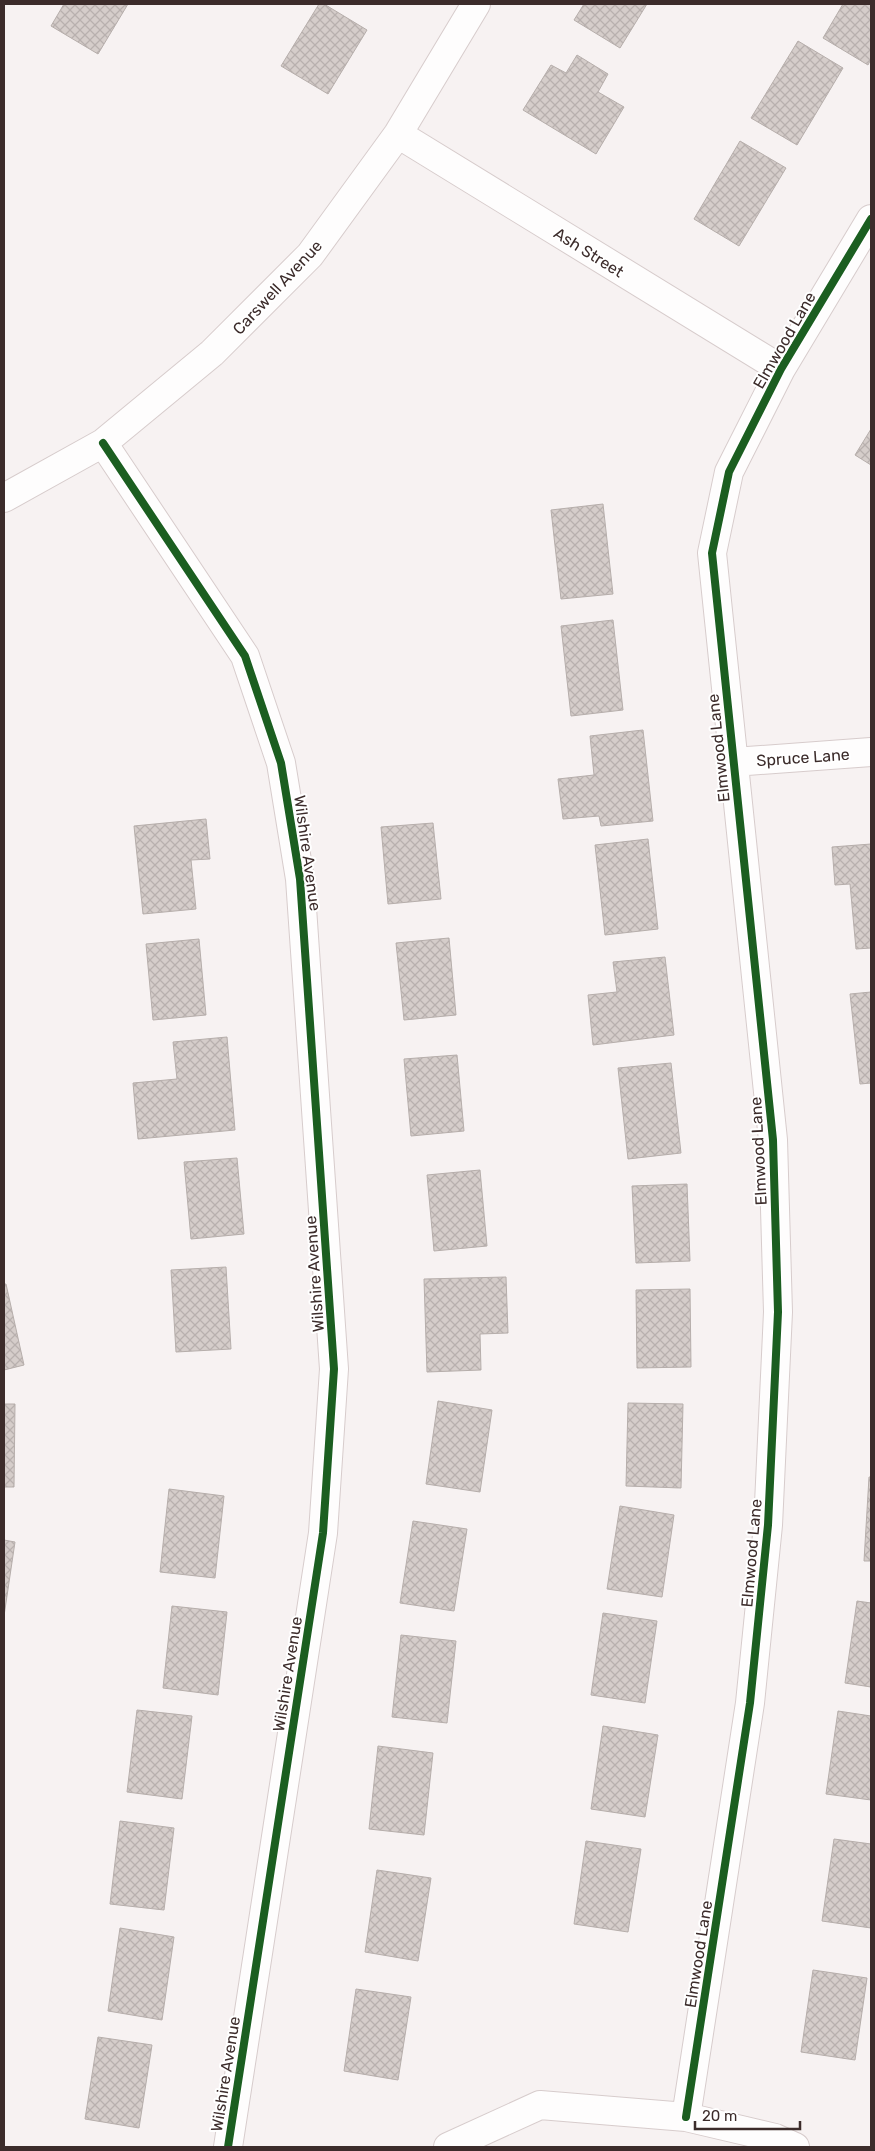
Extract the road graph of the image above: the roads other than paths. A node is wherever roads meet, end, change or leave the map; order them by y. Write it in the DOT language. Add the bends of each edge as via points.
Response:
graph roads {
  1 [pos="476,4"];
  2 [pos="398,134"];
  3 [pos="871,219"];
  4 [pos="781,369"];
  5 [pos="103,443"];
  6 [pos="4,498"];
  7 [pos="871,752"];
  8 [pos="734,762"];
  9 [pos="686,2117"];
  10 [pos="228,2147"];
  11 [pos="448,2147"];
  12 [pos="795,2147"];
  1 -- 2 [label="street, Carswell Avenue"];
  2 -- 4 [label="street, Ash Street"];
  2 -- 5 [label="street, Carswell Avenue" via="310,256 212,353"];
  3 -- 4 [label="street, Elmwood Lane"];
  4 -- 8 [label="street, Elmwood Lane" via="728,472 712,553"];
  5 -- 6 [label="street, Carswell Avenue"];
  5 -- 10 [label="street, Wilshire Avenue" via="245,656 281,764 300,878 334,1369 330,1446 323,1533"];
  7 -- 8 [label="street, Spruce Lane"];
  8 -- 9 [label="street, Elmwood Lane" via="773,1140 778,1312 768,1525 750,1703"];
  9 -- 11 [label="street" via="540,2105"];
  9 -- 12 [label="street" via="774,2138"];
}
